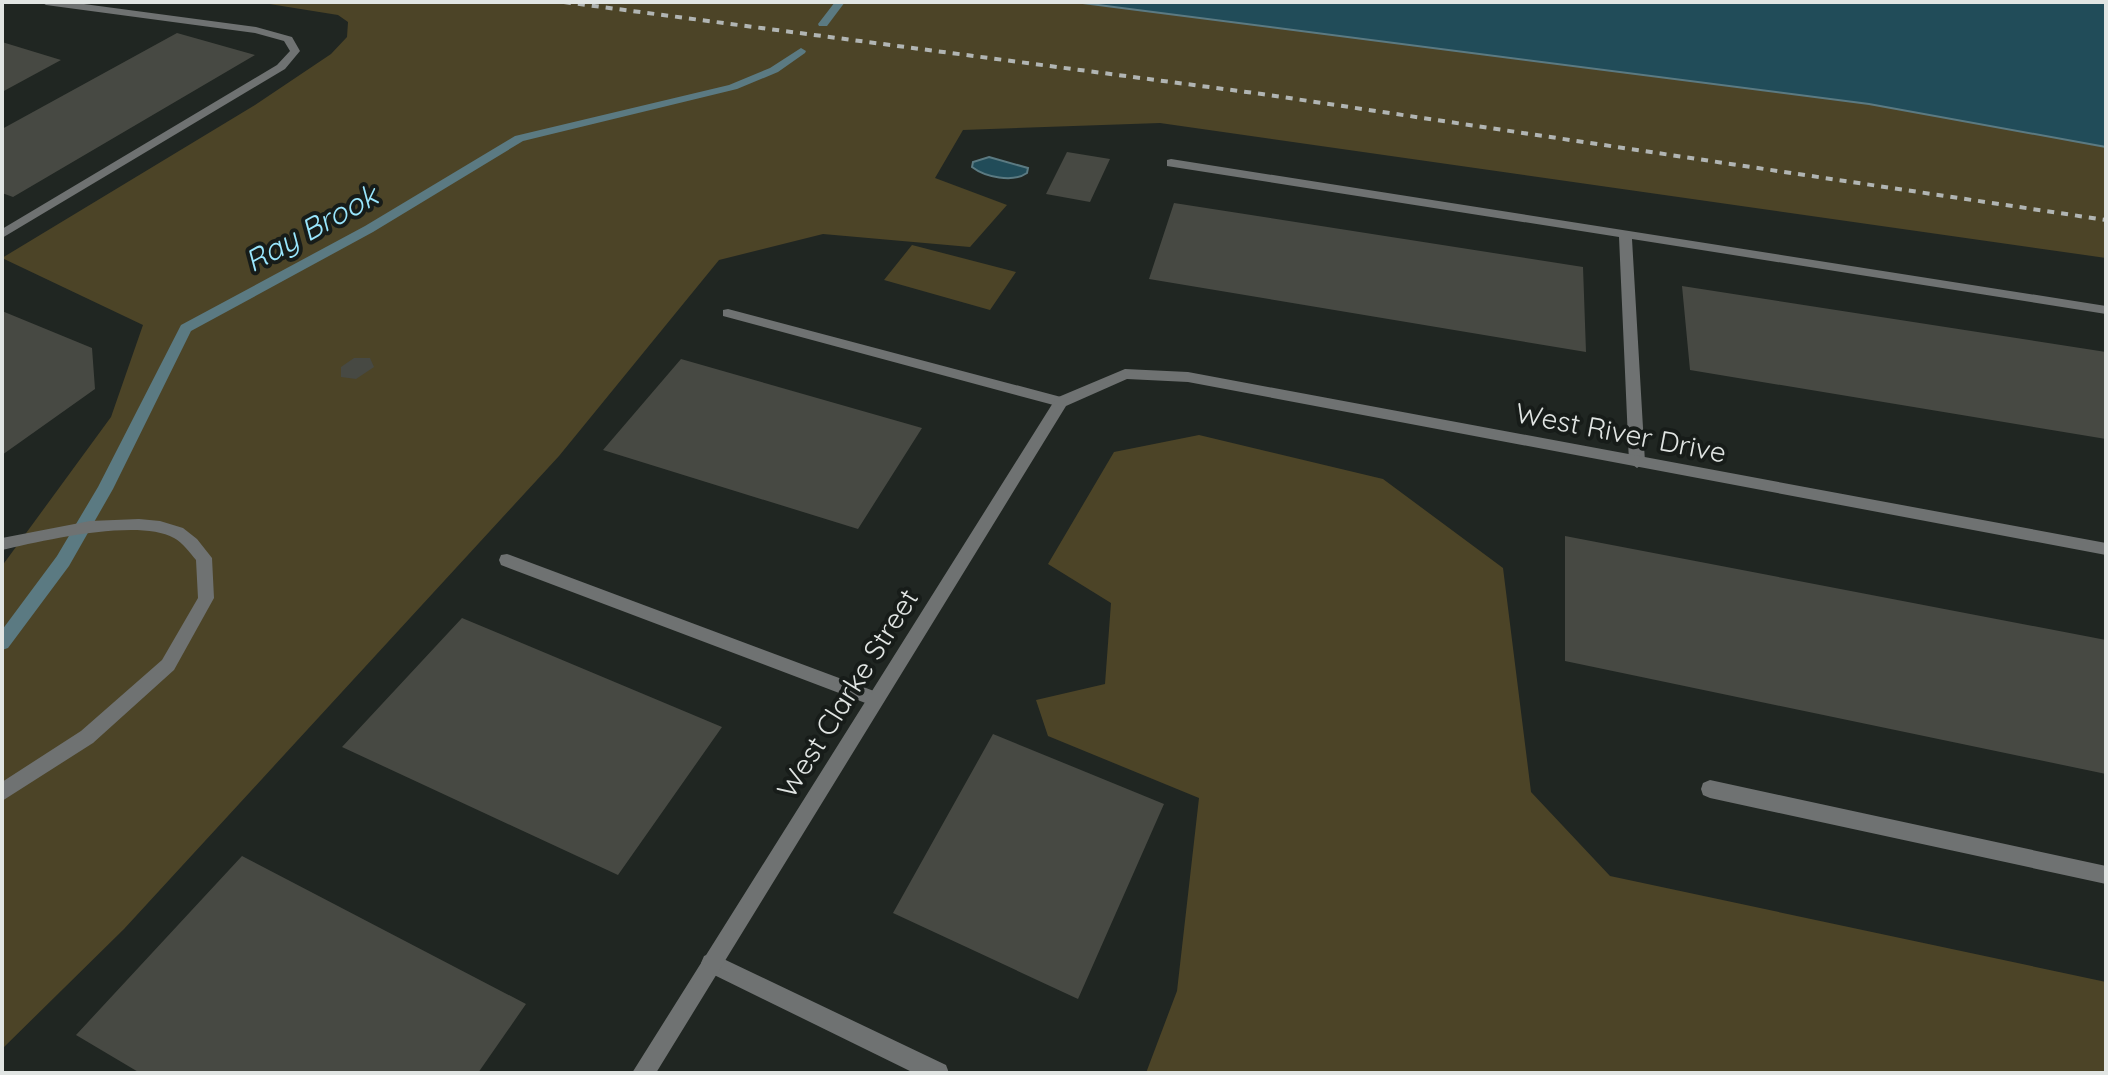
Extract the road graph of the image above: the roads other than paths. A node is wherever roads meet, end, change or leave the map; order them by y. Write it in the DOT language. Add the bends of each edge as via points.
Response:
graph roads {
  1 [pos="46,2"];
  2 [pos="1171,163"];
  3 [pos="2,234"];
  4 [pos="1625,234"];
  5 [pos="2106,310"];
  6 [pos="728,313"];
  7 [pos="1061,402"];
  8 [pos="1637,462"];
  9 [pos="2,544"];
  10 [pos="2106,549"];
  11 [pos="507,560"];
  12 [pos="876,699"];
  13 [pos="1710,789"];
  14 [pos="2,791"];
  15 [pos="2106,875"];
  16 [pos="711,963"];
  17 [pos="643,1073"];
  18 [pos="938,1073"];
  1 -- 3 [label="street" via="256,30 288,39 295,51 281,67"];
  2 -- 4 [label="street"];
  4 -- 5 [label="street"];
  4 -- 8 [label="street"];
  6 -- 7 [label="street"];
  7 -- 8 [label="street, West River Drive" via="1125,374 1188,377"];
  7 -- 12 [label="street, West Clarke Street"];
  8 -- 10 [label="street, West River Drive"];
  9 -- 14 [label="street" via="58,531 143,526 179,532 204,558 206,598 168,665 87,737"];
  11 -- 12 [label="street"];
  12 -- 16 [label="street, West Clarke Street"];
  13 -- 15 [label="street"];
  16 -- 17 [label="street, West Clarke Street"];
  16 -- 18 [label="street"];
}
